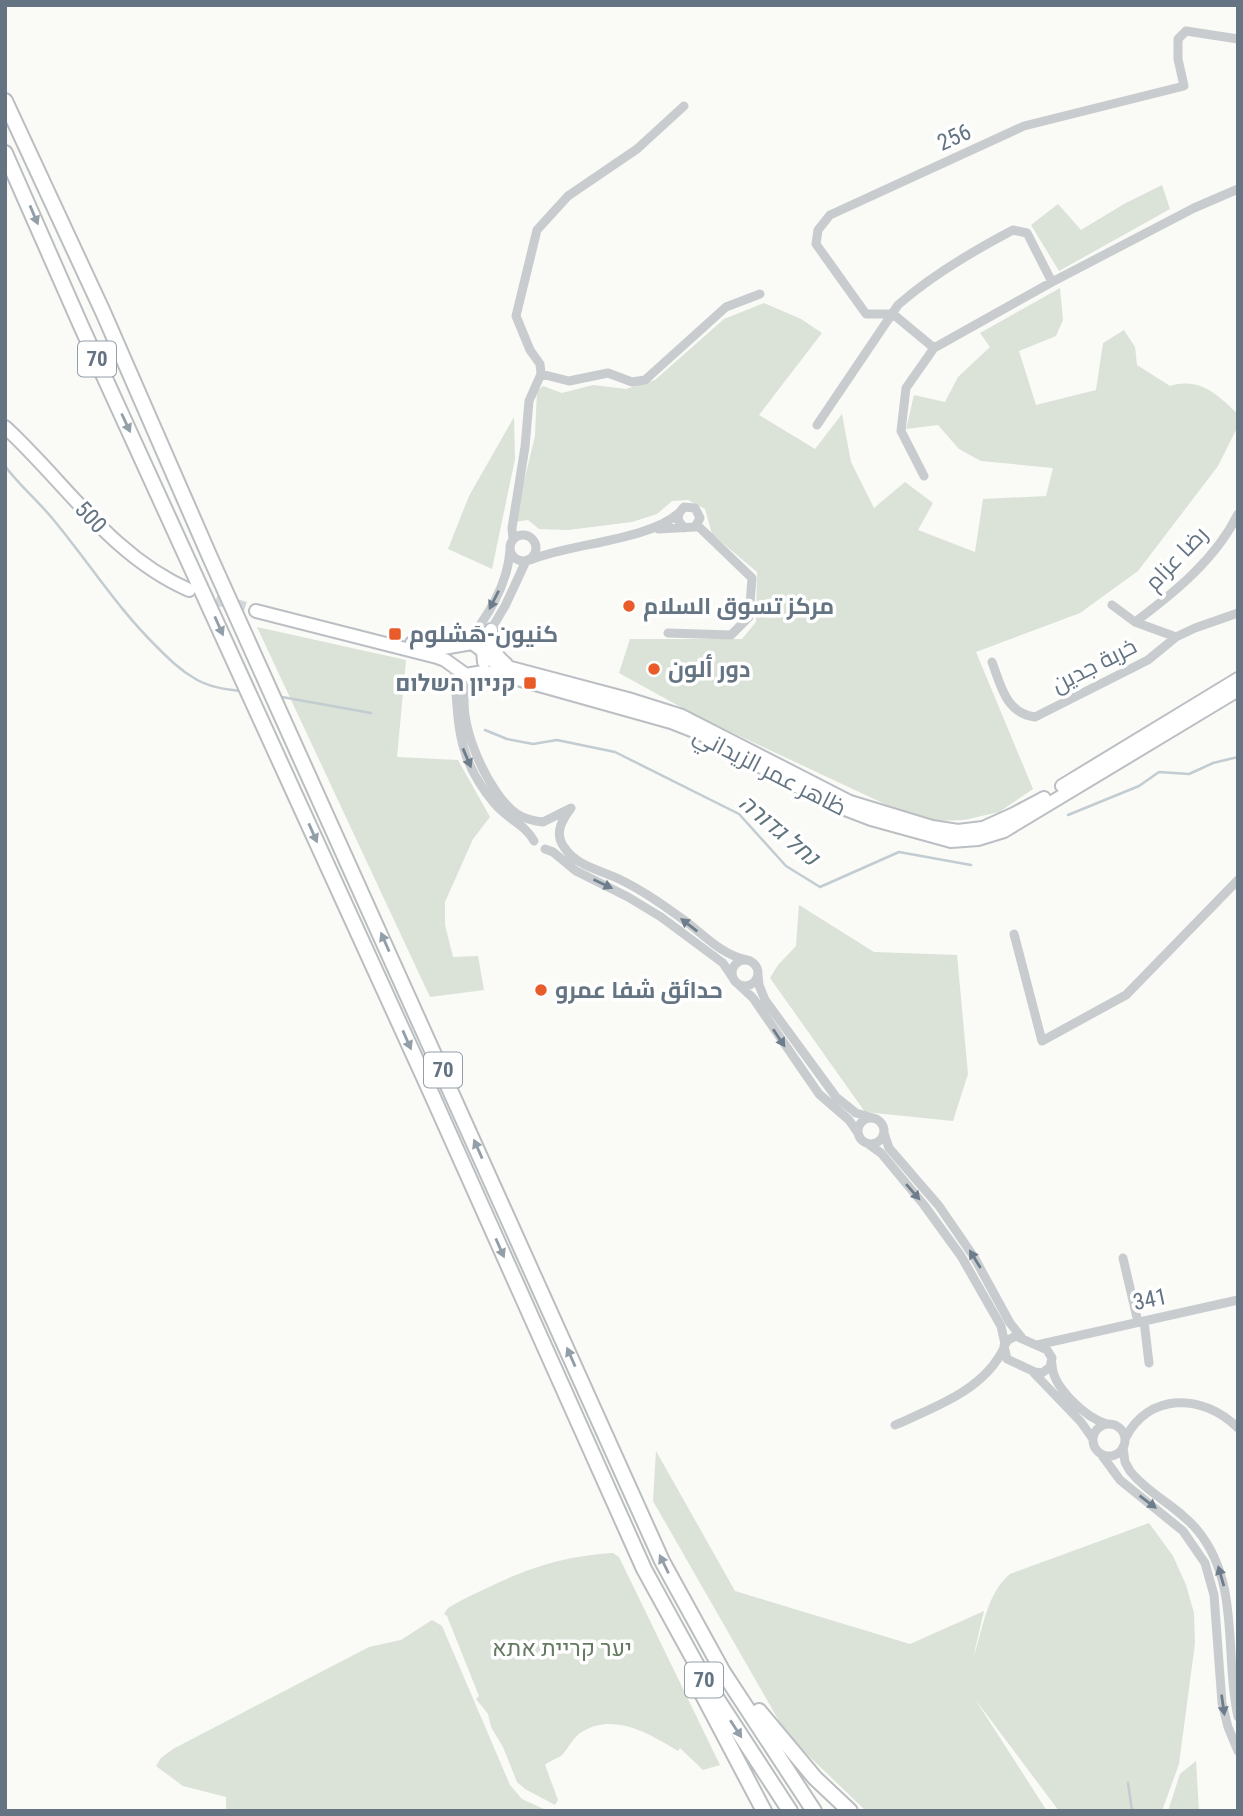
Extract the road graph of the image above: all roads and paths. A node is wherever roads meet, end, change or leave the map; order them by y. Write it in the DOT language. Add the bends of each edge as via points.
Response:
graph roads {
  1 [pos="1238,38"];
  2 [pos="5,101"];
  3 [pos="684,106"];
  4 [pos="5,153"];
  5 [pos="1238,189"];
  6 [pos="1052,282"];
  7 [pos="760,294"];
  8 [pos="893,314"];
  9 [pos="934,348"];
  10 [pos="541,374"];
  11 [pos="817,425"];
  12 [pos="5,427"];
  13 [pos="924,476"];
  14 [pos="679,513"];
  15 [pos="1238,514"];
  16 [pos="697,525"];
  17 [pos="684,528"];
  18 [pos="650,530"];
  19 [pos="513,540"];
  20 [pos="535,543"];
  21 [pos="568,547"];
  22 [pos="510,550"];
  23 [pos="528,561"];
  24 [pos="189,590"];
  25 [pos="1112,605"];
  26 [pos="256,611"];
  27 [pos="1238,613"];
  28 [pos="1135,622"];
  29 [pos="316,626"];
  30 [pos="491,630"];
  31 [pos="668,633"];
  32 [pos="1176,638"];
  33 [pos="462,645"];
  34 [pos="484,654"];
  35 [pos="992,662"];
  36 [pos="454,667"];
  37 [pos="512,668"];
  38 [pos="476,673"];
  39 [pos="1238,679"];
  40 [pos="1238,690"];
  41 [pos="543,822"];
  42 [pos="559,834"];
  43 [pos="534,841"];
  44 [pos="545,849"];
  45 [pos="1237,882"];
  46 [pos="1014,934"];
  47 [pos="747,960"];
  48 [pos="758,975"];
  49 [pos="735,981"];
  50 [pos="873,1118"];
  51 [pos="858,1133"];
  52 [pos="884,1133"];
  53 [pos="867,1143"];
  54 [pos="1123,1258"];
  55 [pos="1238,1300"];
  56 [pos="1141,1321"];
  57 [pos="1022,1338"];
  58 [pos="1071,1338"];
  59 [pos="1037,1345"];
  60 [pos="1004,1346"];
  61 [pos="1052,1361"];
  62 [pos="1015,1363"];
  63 [pos="1149,1363"];
  64 [pos="988,1370"];
  65 [pos="1032,1371"];
  66 [pos="1139,1418"];
  67 [pos="1110,1424"];
  68 [pos="895,1425"];
  69 [pos="1238,1428"];
  70 [pos="1093,1439"];
  71 [pos="1124,1443"];
  72 [pos="1101,1454"];
  73 [pos="631,1541"];
  74 [pos="680,1596"];
  75 [pos="1238,1717"];
  76 [pos="1238,1751"];
  77 [pos="764,1811"];
  78 [pos="790,1811"];
  79 [pos="814,1811"];
  80 [pos="850,1811"];
  1 -- 8 [label="street, 256" via="1186,32 1178,39 1184,86 1024,127 830,215 818,230 816,244 866,314"];
  74 -- 2 [label="highway, 70, one-way"];
  3 -- 10 [label="street" via="636,149 568,196 537,229 516,316"];
  4 -- 73 [label="highway, 70, one-way"];
  5 -- 6 [label="street"];
  6 -- 8 [label="street" via="1027,233 1013,230 913,292"];
  6 -- 9 [label="street"];
  7 -- 10 [label="street" via="726,307 645,380 632,382 608,373 569,381"];
  8 -- 9 [label="street, 256"];
  8 -- 11 [label="street"];
  9 -- 13 [label="street" via="906,388 901,431"];
  10 -- 19 [label="street" via="529,401"];
  12 -- 24 [label="main road, 500" via="135,560"];
  14 -- 16 [label="street" via="684,507 695,508 700,518"];
  14 -- 17 [label="street"];
  14 -- 18 [label="street"];
  15 -- 28 [label="street, رضا عزام" via="1214,551 1170,596"];
  16 -- 17 [label="street"];
  16 -- 31 [label="street" via="752,578 749,617 731,635"];
  17 -- 18 [label="street"];
  18 -- 21 [label="street"];
  19 -- 20 [label="street" via="525,535"];
  19 -- 22 [label="street"];
  20 -- 21 [label="street"];
  20 -- 23 [label="street" via="536,551"];
  21 -- 23 [label="street"];
  22 -- 23 [label="street" via="516,560"];
  22 -- 33 [label="street, one-way" via="497,594 480,626"];
  23 -- 30 [label="street"];
  25 -- 28 [label="street"];
  26 -- 29 [label="main road"];
  27 -- 32 [label="street, خربة جدين"];
  28 -- 32 [label="street"];
  29 -- 33 [label="main road" via="437,648"];
  29 -- 36 [label="main road" via="437,657"];
  30 -- 34 [label="street"];
  30 -- 37 [label="main road" via="494,652"];
  32 -- 35 [label="street, خربة جدين" via="1149,660 1035,717 1013,709"];
  33 -- 34 [label="main road" via="476,645"];
  33 -- 36 [label="main road" via="454,653"];
  34 -- 37 [label="main road, ظاهر عمر الزيداني"];
  34 -- 38 [label="main road" via="483,666"];
  36 -- 38 [label="main road" via="466,675"];
  36 -- 43 [label="street, one-way" via="457,718 467,757 490,799"];
  37 -- 39 [label="main road, ظاهر عمر الزيداني" via="663,709 850,802 958,831 984,828 1014,814"];
  38 -- 40 [label="main road, ظاهر عمر الزيداني" via="496,673 671,722 856,815 965,841 1018,824"];
  38 -- 41 [label="street" via="465,690 464,706 476,754 510,807 527,819"];
  41 -- 42 [label="street" via="552,824"];
  41 -- 42 [label="street" via="571,808"];
  41 -- 43 [label="street" via="534,830"];
  42 -- 44 [label="street" via="556,844"];
  47 -- 42 [label="street, one-way" via="729,955 638,888 578,862"];
  43 -- 44 [label="street"];
  44 -- 49 [label="street, one-way" via="661,917 723,963"];
  45 -- 46 [label="street" via="1126,995 1042,1041"];
  47 -- 48 [label="street" via="755,964"];
  47 -- 49 [label="street" via="735,964"];
  48 -- 49 [label="street" via="748,986"];
  48 -- 50 [label="street" via="765,1000 836,1097 856,1113"];
  49 -- 51 [label="street, one-way" via="753,998 819,1094"];
  50 -- 51 [label="street" via="861,1122"];
  50 -- 52 [label="street" via="881,1121"];
  51 -- 53 [label="street"];
  52 -- 53 [label="street" via="878,1142"];
  57 -- 52 [label="street, one-way" via="969,1248 889,1148"];
  53 -- 60 [label="street, one-way" via="924,1205 961,1256 1002,1326"];
  54 -- 56 [label="street"];
  55 -- 56 [label="street, 341"];
  56 -- 58 [label="street, 341"];
  56 -- 63 [label="street"];
  57 -- 59 [label="street"];
  57 -- 60 [label="street" via="1014,1336"];
  58 -- 59 [label="street, 341"];
  58 -- 61 [label="street"];
  59 -- 61 [label="street" via="1047,1349"];
  60 -- 62 [label="street" via="1007,1359"];
  60 -- 64 [label="street"];
  61 -- 65 [label="street" via="1042,1373"];
  61 -- 67 [label="street" via="1057,1382 1085,1414"];
  62 -- 64 [label="street"];
  62 -- 65 [label="street"];
  64 -- 68 [label="street" via="950,1401"];
  65 -- 70 [label="street"];
  66 -- 67 [label="street"];
  66 -- 69 [label="street" via="1167,1403 1187,1403 1216,1410"];
  66 -- 71 [label="street"];
  67 -- 70 [label="street" via="1097,1429"];
  67 -- 71 [label="street" via="1120,1429"];
  70 -- 72 [label="street"];
  71 -- 72 [label="street" via="1111,1456"];
  75 -- 71 [label="street, one-way" via="1220,1569 1190,1521 1130,1471"];
  72 -- 76 [label="street, one-way" via="1120,1480 1183,1531 1205,1563 1214,1595 1224,1715"];
  73 -- 77 [label="highway" via="697,1684"];
  73 -- 78 [label="highway, 70, one-way" via="692,1660"];
  74 -- 79 [label="highway, 70" via="723,1672"];
  74 -- 80 [label="highway" via="763,1717"];
}
